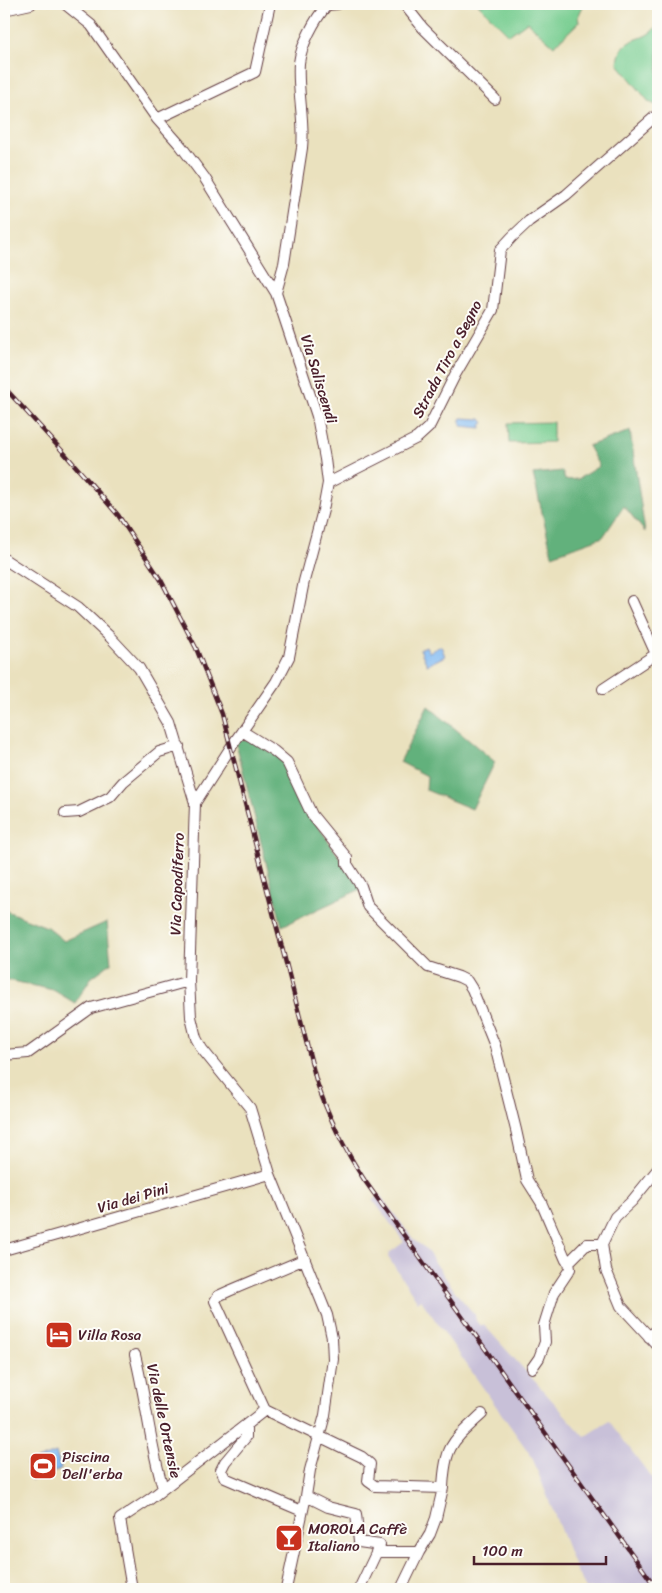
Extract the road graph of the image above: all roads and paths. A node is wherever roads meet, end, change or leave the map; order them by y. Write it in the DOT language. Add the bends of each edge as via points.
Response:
graph roads {
  1 [pos="31,4"];
  2 [pos="65,4"];
  3 [pos="270,4"];
  4 [pos="338,4"];
  5 [pos="404,4"];
  6 [pos="4,10"];
  7 [pos="495,99"];
  8 [pos="658,114"];
  9 [pos="157,119"];
  10 [pos="276,293"];
  11 [pos="328,483"];
  12 [pos="4,559"];
  13 [pos="632,601"];
  14 [pos="657,654"];
  15 [pos="603,689"];
  16 [pos="242,731"];
  17 [pos="178,746"];
  18 [pos="195,804"];
  19 [pos="65,813"];
  20 [pos="189,981"];
  21 [pos="4,1055"];
  22 [pos="658,1169"];
  23 [pos="270,1174"];
  24 [pos="602,1244"];
  25 [pos="4,1250"];
  26 [pos="305,1259"];
  27 [pos="569,1262"];
  28 [pos="658,1329"];
  29 [pos="649,1337"];
  30 [pos="658,1346"];
  31 [pos="135,1355"];
  32 [pos="532,1368"];
  33 [pos="265,1410"];
  34 [pos="482,1414"];
  35 [pos="246,1426"];
  36 [pos="318,1436"];
  37 [pos="163,1488"];
  38 [pos="443,1488"];
  39 [pos="306,1496"];
  40 [pos="302,1511"];
  41 [pos="378,1549"];
  42 [pos="419,1552"];
  43 [pos="132,1589"];
  44 [pos="286,1589"];
  45 [pos="359,1589"];
  46 [pos="401,1589"];
  1 -- 6 [label="street"];
  2 -- 9 [label="street, Via Saliscendi" via="91,25"];
  3 -- 9 [label="street" via="255,72"];
  4 -- 10 [label="street" via="327,4 320,13 299,60 302,140 284,264"];
  5 -- 7 [label="street" via="423,28"];
  8 -- 11 [label="street, Strada Tiro a Segno" via="500,250 493,310 429,427 416,438"];
  9 -- 10 [label="street, Via Saliscendi" via="204,177"];
  10 -- 11 [label="street, Via Saliscendi" via="317,416"];
  11 -- 16 [label="street, Via Saliscendi" via="289,658"];
  12 -- 17 [label="street, Via Capodiferro" via="78,607 110,637 138,668 171,723"];
  13 -- 14 [label="street"];
  14 -- 15 [label="street"];
  16 -- 18 [label="street, Via Saliscendi"];
  16 -- 27 [label="street" via="287,762 312,814 347,858 368,908 428,968 459,977 472,989 494,1046 527,1180"];
  17 -- 18 [label="street, Via Capodiferro"];
  17 -- 19 [label="street" via="159,752 110,797 79,812"];
  18 -- 20 [label="street, Via Capodiferro"];
  20 -- 21 [label="street" via="91,1008 28,1053"];
  20 -- 23 [label="street, Via Capodiferro" via="196,1038 250,1108"];
  22 -- 24 [label="street" via="615,1217"];
  23 -- 25 [label="street, Via dei Pini"];
  23 -- 26 [label="street, Via Capodiferro"];
  24 -- 27 [label="street" via="588,1244"];
  24 -- 29 [label="street" via="606,1270 621,1306"];
  26 -- 33 [label="street" via="229,1290 215,1301"];
  26 -- 36 [label="street, Via Capodiferro" via="327,1315 333,1350 325,1415"];
  27 -- 32 [label="street" via="570,1269 554,1293 544,1325 545,1342"];
  28 -- 29 [label="street"];
  29 -- 30 [label="street"];
  31 -- 37 [label="street, Via delle Ortensie"];
  33 -- 35 [label="street"];
  33 -- 36 [label="street"];
  34 -- 38 [label="street" via="456,1438 449,1450"];
  35 -- 37 [label="street"];
  35 -- 40 [label="street" via="246,1436 221,1470 225,1478"];
  36 -- 38 [label="street" via="370,1464 368,1481 375,1486"];
  36 -- 39 [label="street, Via Capodiferro"];
  37 -- 43 [label="street, Via delle Ortensie" via="120,1519"];
  38 -- 42 [label="street" via="433,1526"];
  39 -- 40 [label="street, Via Capodiferro"];
  39 -- 41 [label="street" via="328,1507 356,1514 359,1542"];
  40 -- 44 [label="street, Via Capodiferro"];
  41 -- 42 [label="street"];
  41 -- 45 [label="street"];
  42 -- 46 [label="street"];
}
